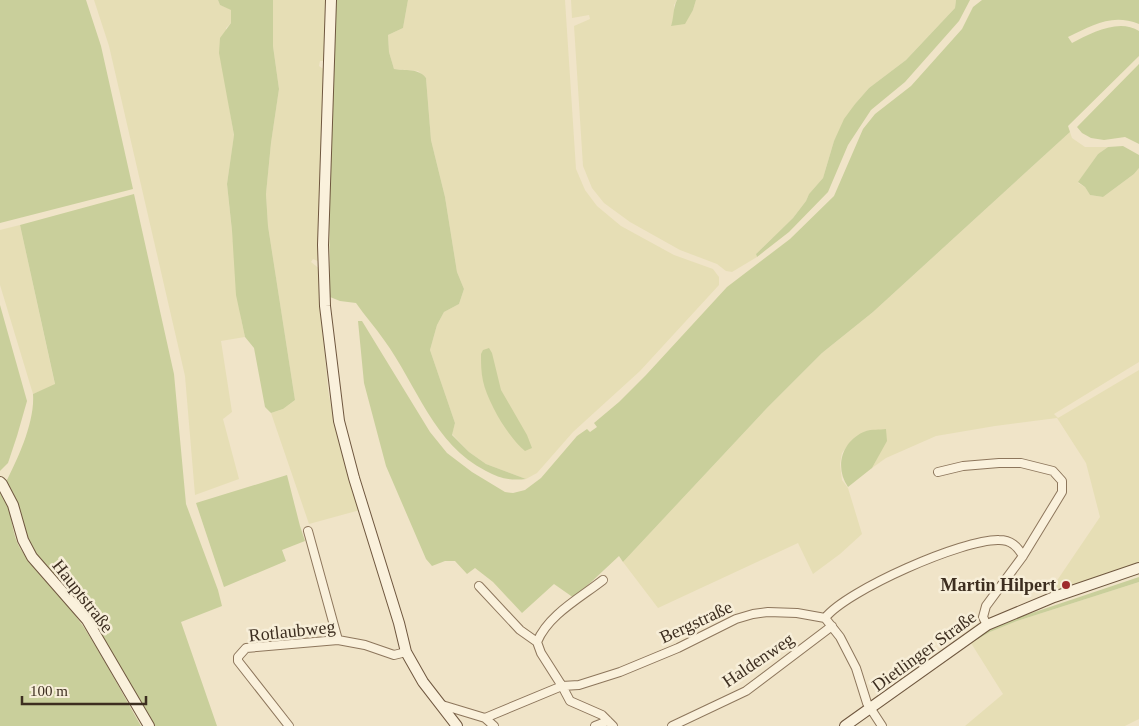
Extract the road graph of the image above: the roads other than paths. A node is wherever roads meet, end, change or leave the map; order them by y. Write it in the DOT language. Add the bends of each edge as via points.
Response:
graph roads {
  1 [pos="331,0"];
  2 [pos="938,472"];
  3 [pos="0,482"];
  4 [pos="308,531"];
  5 [pos="1023,556"];
  6 [pos="1139,568"];
  7 [pos="602,580"];
  8 [pos="479,586"];
  9 [pos="825,618"];
  10 [pos="987,625"];
  11 [pos="832,626"];
  12 [pos="338,640"];
  13 [pos="537,642"];
  14 [pos="406,652"];
  15 [pos="562,686"];
  16 [pos="442,705"];
  17 [pos="871,709"];
  18 [pos="485,718"];
  19 [pos="610,723"];
  20 [pos="149,726"];
  21 [pos="289,726"];
  22 [pos="457,726"];
  23 [pos="494,726"];
  24 [pos="595,726"];
  25 [pos="672,726"];
  26 [pos="845,726"];
  27 [pos="882,726"];
  1 -- 14 [label="street" via="323,245 324,306 333,386 354,478"];
  2 -- 5 [label="street" via="963,466 1021,463 1053,472 1062,482 1062,492"];
  3 -- 20 [label="street, Hauptstraße" via="13,505 23,540 32,557 87,620"];
  4 -- 12 [label="street"];
  5 -- 9 [label="street" via="1016,545 1008,541 974,542 894,574 831,610"];
  5 -- 10 [label="street" via="986,606 983,617"];
  6 -- 10 [label="street, Dietlinger Straße" via="1054,597"];
  7 -- 13 [label="street" via="553,618 541,631"];
  8 -- 13 [label="street" via="520,630"];
  9 -- 11 [label="street"];
  9 -- 15 [label="street, Bergstraße" via="797,613 753,614 620,672 579,685"];
  10 -- 17 [label="street, Dietlinger Straße"];
  11 -- 17 [label="street" via="856,668"];
  11 -- 25 [label="street, Haldenweg" via="746,691"];
  12 -- 14 [label="street, Rotlaubweg" via="394,654"];
  12 -- 21 [label="street, Rotlaubweg" via="246,648 238,657"];
  13 -- 15 [label="street"];
  14 -- 16 [label="street" via="423,682"];
  15 -- 18 [label="street, Bergstraße"];
  15 -- 19 [label="street" via="570,701 602,715"];
  16 -- 18 [label="street"];
  16 -- 22 [label="street"];
  17 -- 26 [label="street, Dietlinger Straße"];
  17 -- 27 [label="street"];
  18 -- 23 [label="street"];
  19 -- 24 [label="street"];
}
